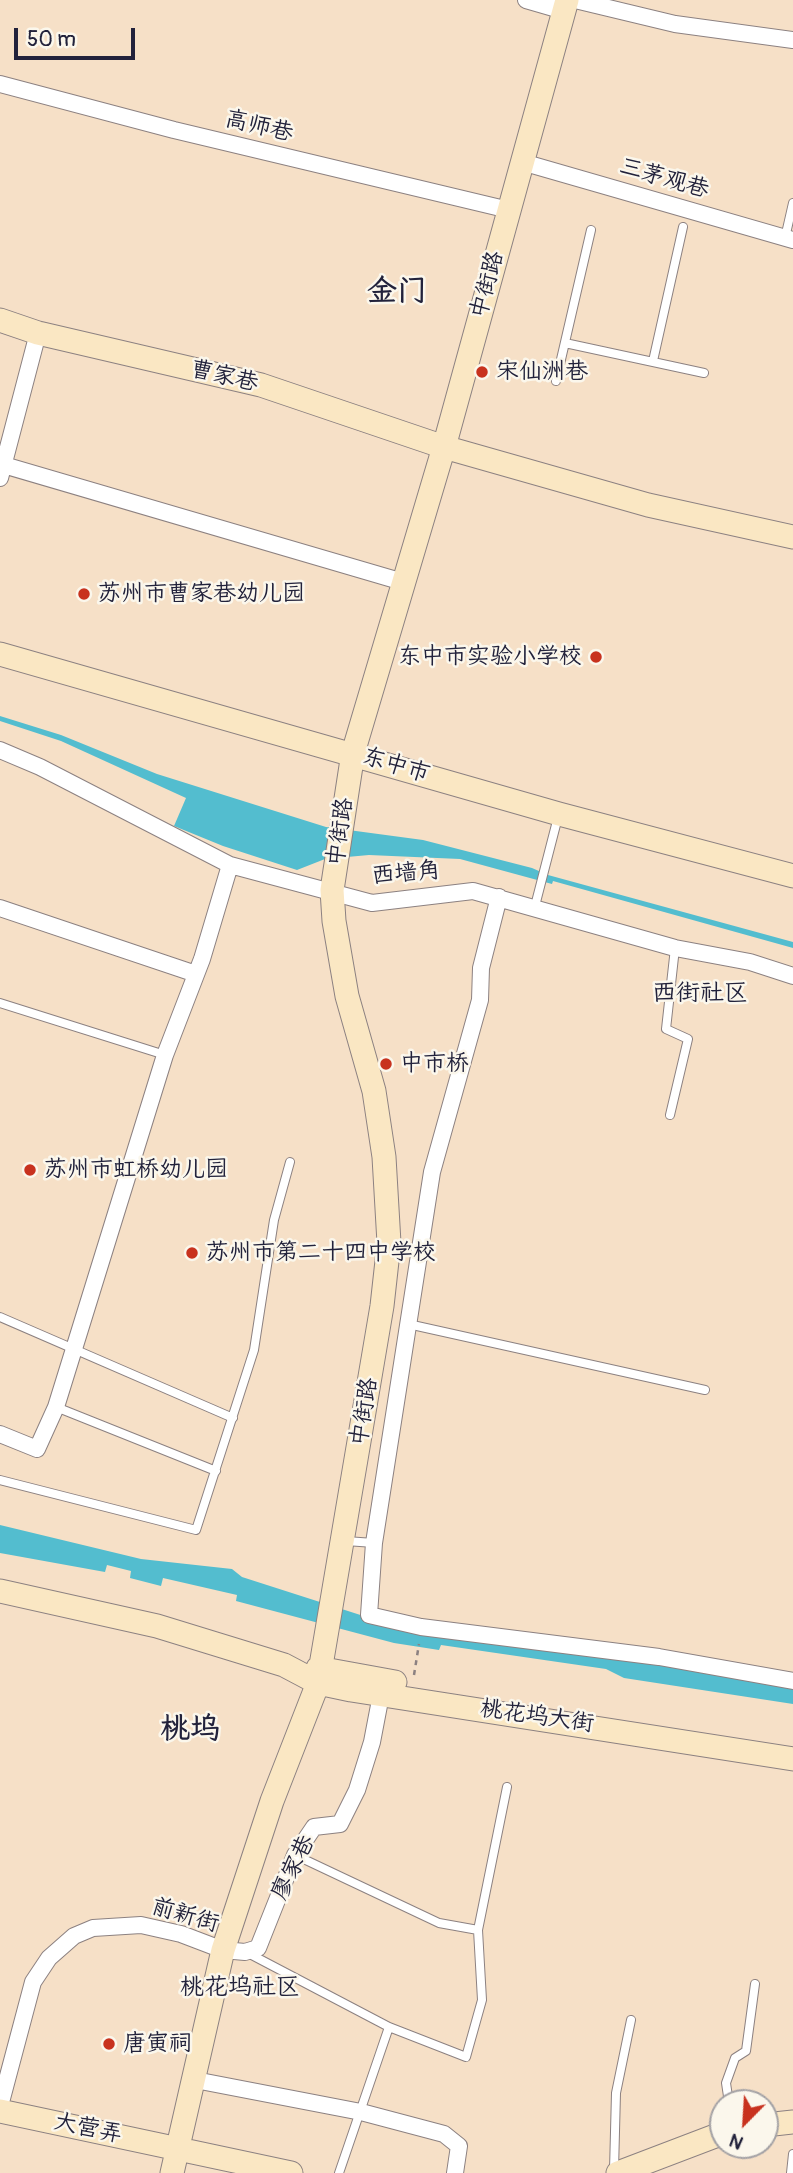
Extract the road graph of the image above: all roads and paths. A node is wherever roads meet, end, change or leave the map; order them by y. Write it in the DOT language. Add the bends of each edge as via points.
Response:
graph roads {
  1 [pos="526,0"];
  2 [pos="569,4"];
  3 [pos="793,40"];
  4 [pos="0,84"];
  5 [pos="523,162"];
  6 [pos="793,203"];
  7 [pos="509,210"];
  8 [pos="683,227"];
  9 [pos="591,230"];
  10 [pos="789,239"];
  11 [pos="0,320"];
  12 [pos="38,333"];
  13 [pos="565,343"];
  14 [pos="653,361"];
  15 [pos="704,373"];
  16 [pos="556,381"];
  17 [pos="444,447"];
  18 [pos="1,469"];
  19 [pos="793,537"];
  20 [pos="402,582"];
  21 [pos="0,654"];
  22 [pos="0,750"];
  23 [pos="353,753"];
  24 [pos="559,814"];
  25 [pos="230,865"];
  26 [pos="793,876"];
  27 [pos="334,882"];
  28 [pos="499,897"];
  29 [pos="537,898"];
  30 [pos="0,908"];
  31 [pos="675,948"];
  32 [pos="196,974"];
  33 [pos="793,976"];
  34 [pos="0,1003"];
  35 [pos="165,1055"];
  36 [pos="670,1115"];
  37 [pos="290,1162"];
  38 [pos="0,1317"];
  39 [pos="408,1324"];
  40 [pos="77,1349"];
  41 [pos="705,1390"];
  42 [pos="57,1407"];
  43 [pos="233,1418"];
  44 [pos="0,1434"];
  45 [pos="216,1471"];
  46 [pos="0,1480"];
  47 [pos="344,1541"];
  48 [pos="374,1543"];
  49 [pos="0,1591"];
  50 [pos="419,1641"];
  51 [pos="319,1675"];
  52 [pos="793,1682"];
  53 [pos="413,1684"];
  54 [pos="381,1695"];
  55 [pos="793,1743"];
  56 [pos="793,1759"];
  57 [pos="507,1787"];
  58 [pos="295,1855"];
  59 [pos="478,1930"];
  60 [pos="234,1951"];
  61 [pos="755,1984"];
  62 [pos="631,2020"];
  63 [pos="390,2027"];
  64 [pos="195,2080"];
  65 [pos="727,2089"];
  66 [pos="0,2108"];
  67 [pos="361,2112"];
  68 [pos="709,2138"];
  69 [pos="177,2147"];
  70 [pos="793,2154"];
  71 [pos="172,2173"];
  72 [pos="291,2173"];
  73 [pos="339,2173"];
  74 [pos="455,2173"];
  75 [pos="616,2173"];
  76 [pos="791,2173"];
  1 -- 2 [label="street"];
  2 -- 3 [label="street"];
  2 -- 5 [label="main road, 中街路"];
  4 -- 7 [label="street, 高师巷"];
  5 -- 7 [label="main road, 中街路"];
  5 -- 10 [label="street, 三茅观巷"];
  6 -- 10 [label="lane"];
  7 -- 17 [label="main road, 中街路"];
  8 -- 14 [label="lane"];
  9 -- 13 [label="lane"];
  11 -- 12 [label="main road, 曹家巷"];
  12 -- 17 [label="main road, 曹家巷" via="261,385"];
  12 -- 18 [label="street"];
  13 -- 14 [label="lane"];
  13 -- 16 [label="lane"];
  14 -- 15 [label="lane"];
  17 -- 19 [label="main road" via="648,505"];
  17 -- 20 [label="main road, 中街路"];
  18 -- 20 [label="street"];
  20 -- 23 [label="main road, 中街路"];
  21 -- 23 [label="main road, 东中市"];
  22 -- 25 [label="street, 西墙角"];
  23 -- 24 [label="main road, 东中市"];
  23 -- 27 [label="main road, 中街路"];
  24 -- 26 [label="main road, 东中市"];
  24 -- 29 [label="lane"];
  25 -- 27 [label="street, 西墙角"];
  25 -- 32 [label="street"];
  27 -- 28 [label="street, 西墙角" via="372,903 473,891"];
  27 -- 47 [label="main road, 中街路" via="334,921 346,996 374,1091 389,1210 382,1306"];
  28 -- 29 [label="street, 西墙角"];
  28 -- 39 [label="street" via="481,968 480,1000 432,1172"];
  29 -- 31 [label="street, 西墙角"];
  30 -- 32 [label="street"];
  31 -- 33 [label="street, 西墙角" via="750,962"];
  31 -- 36 [label="lane" via="666,1028 688,1039"];
  32 -- 35 [label="street"];
  34 -- 35 [label="lane"];
  35 -- 40 [label="street"];
  37 -- 43 [label="lane" via="274,1220 254,1350"];
  38 -- 40 [label="lane"];
  39 -- 41 [label="lane"];
  39 -- 48 [label="street"];
  40 -- 42 [label="street"];
  40 -- 43 [label="lane"];
  42 -- 44 [label="street" via="37,1449"];
  42 -- 45 [label="lane"];
  43 -- 45 [label="lane"];
  45 -- 46 [label="lane" via="196,1530"];
  47 -- 48 [label="lane"];
  47 -- 51 [label="main road, 中街路"];
  48 -- 52 [label="street" via="369,1615 421,1627 659,1657"];
  49 -- 51 [label="main road, 桃花坞大街" via="130,1618"];
  50 -- 53 [label="path"];
  51 -- 53 [label="main road, 桃花坞大街"];
  51 -- 54 [label="main road, 桃花坞大街"];
  51 -- 60 [label="main road, 廖家巷" via="271,1801"];
  53 -- 55 [label="main road, 桃花坞大街"];
  54 -- 56 [label="main road, 桃花坞大街"];
  54 -- 58 [label="street, 廖家巷" via="357,1790 340,1825 314,1827"];
  57 -- 59 [label="lane"];
  58 -- 59 [label="lane" via="439,1923"];
  58 -- 60 [label="street, 廖家巷" via="258,1948"];
  59 -- 63 [label="lane" via="482,2000 466,2057"];
  60 -- 63 [label="lane"];
  60 -- 64 [label="main road, 廖家巷"];
  60 -- 66 [label="street, 前新街" via="141,1925 93,1928 74,1936 49,1958 33,1982"];
  61 -- 65 [label="lane" via="746,2051 735,2058"];
  62 -- 75 [label="lane" via="616,2093"];
  63 -- 67 [label="lane"];
  64 -- 67 [label="street"];
  64 -- 69 [label="main road, 廖家巷"];
  66 -- 69 [label="main road, 大营弄"];
  67 -- 73 [label="lane"];
  67 -- 74 [label="street" via="421,2126 454,2141 459,2146"];
  68 -- 75 [label="main road"];
  69 -- 71 [label="main road, 廖家巷"];
  69 -- 72 [label="main road, 大营弄"];
  70 -- 76 [label="lane"];
}
